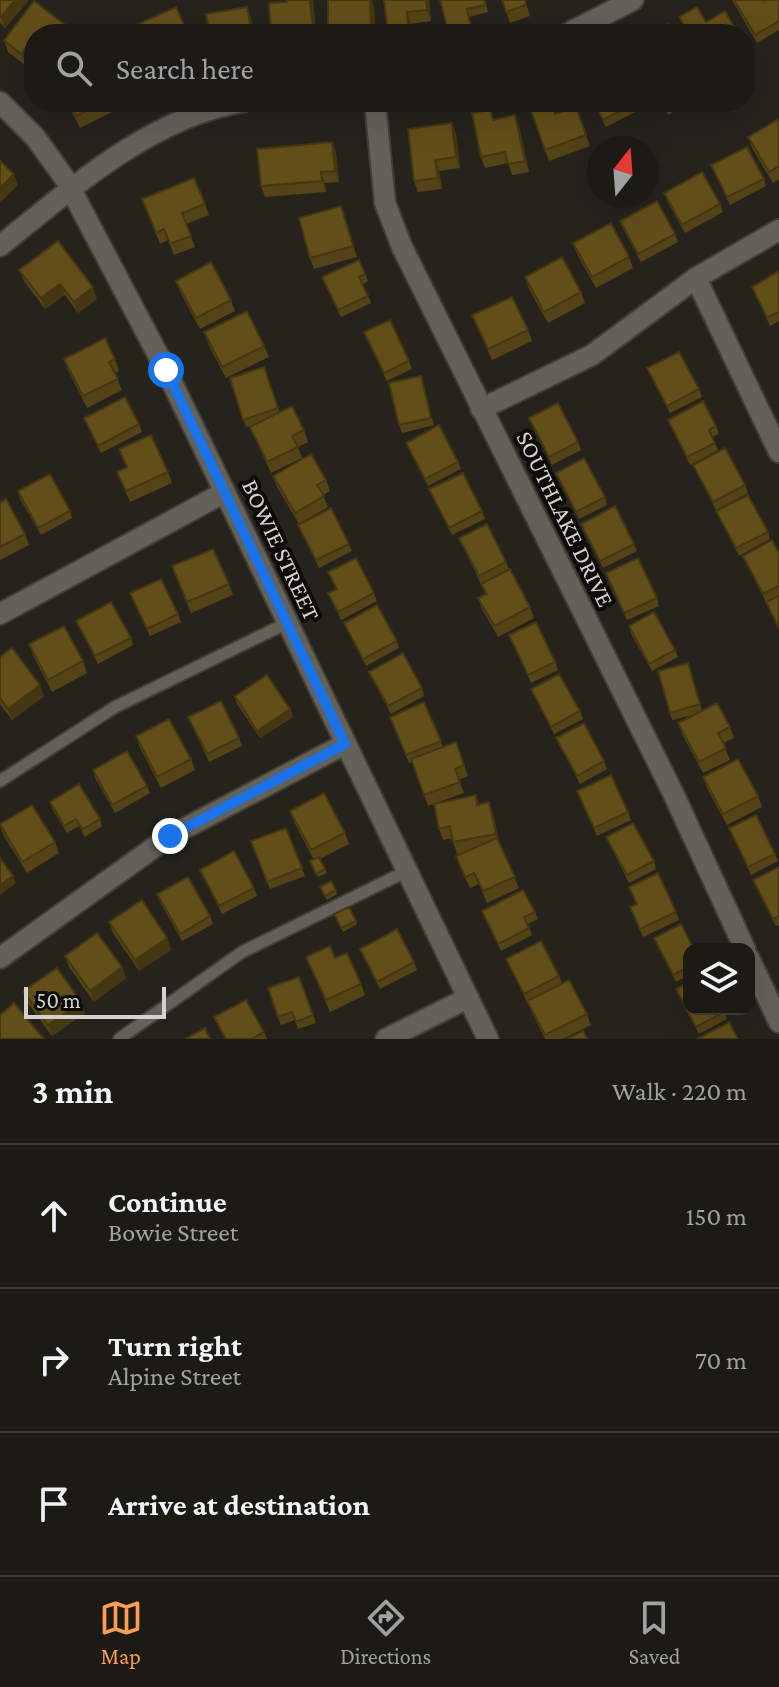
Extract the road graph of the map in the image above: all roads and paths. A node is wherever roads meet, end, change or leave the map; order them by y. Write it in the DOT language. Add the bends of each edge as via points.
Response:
graph roads {
  1 [pos="633,0"];
  2 [pos="586,24"];
  3 [pos="0,102"];
  4 [pos="212,112"];
  5 [pos="376,112"];
  6 [pos="71,189"];
  7 [pos="779,230"];
  8 [pos="0,246"];
  9 [pos="696,278"];
  10 [pos="481,409"];
  11 [pos="779,452"];
  12 [pos="225,492"];
  13 [pos="0,614"];
  14 [pos="287,623"];
  15 [pos="345,744"];
  16 [pos="0,781"];
  17 [pos="407,871"];
  18 [pos="742,943"];
  19 [pos="0,958"];
  20 [pos="755,971"];
  21 [pos="468,998"];
  22 [pos="779,1022"];
  23 [pos="119,1039"];
  24 [pos="386,1039"];
  25 [pos="488,1039"];
  1 -- 2 [label="street"];
  3 -- 6 [label="street, BOWIE STREET" via="35,137"];
  4 -- 6 [label="street" via="175,124"];
  5 -- 10 [label="street, SOUTHLAKE DRIVE" via="385,203"];
  6 -- 8 [label="street"];
  6 -- 12 [label="street, BOWIE STREET"];
  7 -- 9 [label="street"];
  9 -- 10 [label="street" via="592,355"];
  9 -- 11 [label="street"];
  10 -- 18 [label="street, SOUTHLAKE DRIVE"];
  12 -- 13 [label="street"];
  12 -- 14 [label="street, BOWIE STREET"];
  14 -- 15 [label="street, BOWIE STREET"];
  14 -- 16 [label="lane" via="115,707"];
  15 -- 17 [label="street, BOWIE STREET"];
  15 -- 19 [label="street" via="170,836"];
  17 -- 21 [label="street, BOWIE STREET"];
  17 -- 23 [label="lane" via="242,952"];
  20 -- 22 [label="street"];
  21 -- 24 [label="street"];
  21 -- 25 [label="street, BOWIE STREET"];
}
